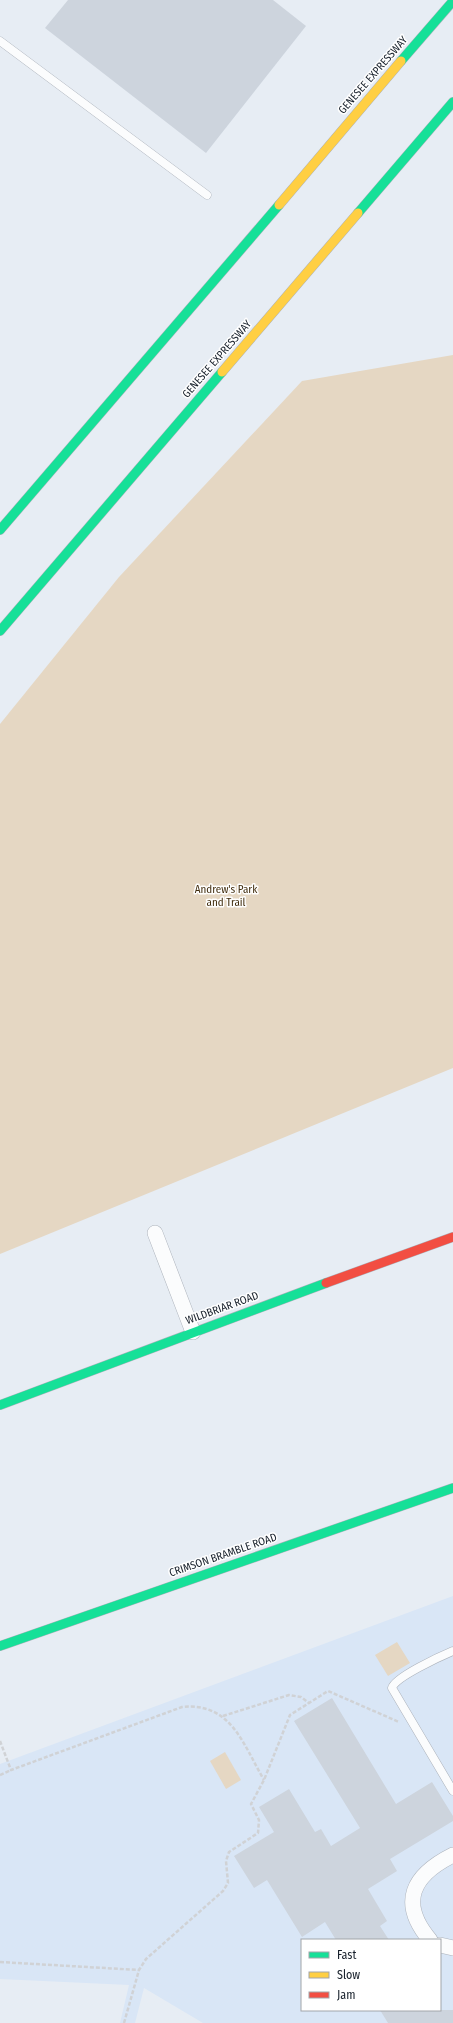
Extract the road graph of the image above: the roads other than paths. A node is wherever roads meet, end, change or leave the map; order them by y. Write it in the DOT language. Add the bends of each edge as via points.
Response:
graph roads {
  1 [pos="453,1"];
  2 [pos="0,41"];
  3 [pos="453,102"];
  4 [pos="206,195"];
  5 [pos="0,530"];
  6 [pos="0,631"];
  7 [pos="156,1233"];
  8 [pos="453,1236"];
  9 [pos="192,1332"];
  10 [pos="0,1405"];
  11 [pos="453,1488"];
  12 [pos="0,1646"];
  13 [pos="453,1650"];
  14 [pos="453,1791"];
  15 [pos="453,1855"];
  16 [pos="429,1939"];
  17 [pos="441,1945"];
  18 [pos="453,1948"];
  1 -- 5 [label="main road, GENESEE EXPRESSWAY"];
  2 -- 4 [label="lane"];
  3 -- 6 [label="main road, GENESEE EXPRESSWAY"];
  7 -- 9 [label="street"];
  8 -- 9 [label="main road, WILDBRIAR ROAD"];
  9 -- 10 [label="main road, WILDBRIAR ROAD"];
  11 -- 12 [label="main road, CRIMSON BRAMBLE ROAD"];
  13 -- 14 [label="lane" via="430,1661 393,1685 392,1691"];
  15 -- 16 [label="street" via="434,1864 418,1883 412,1904 418,1926"];
  17 -- 18 [label="street"];
}
